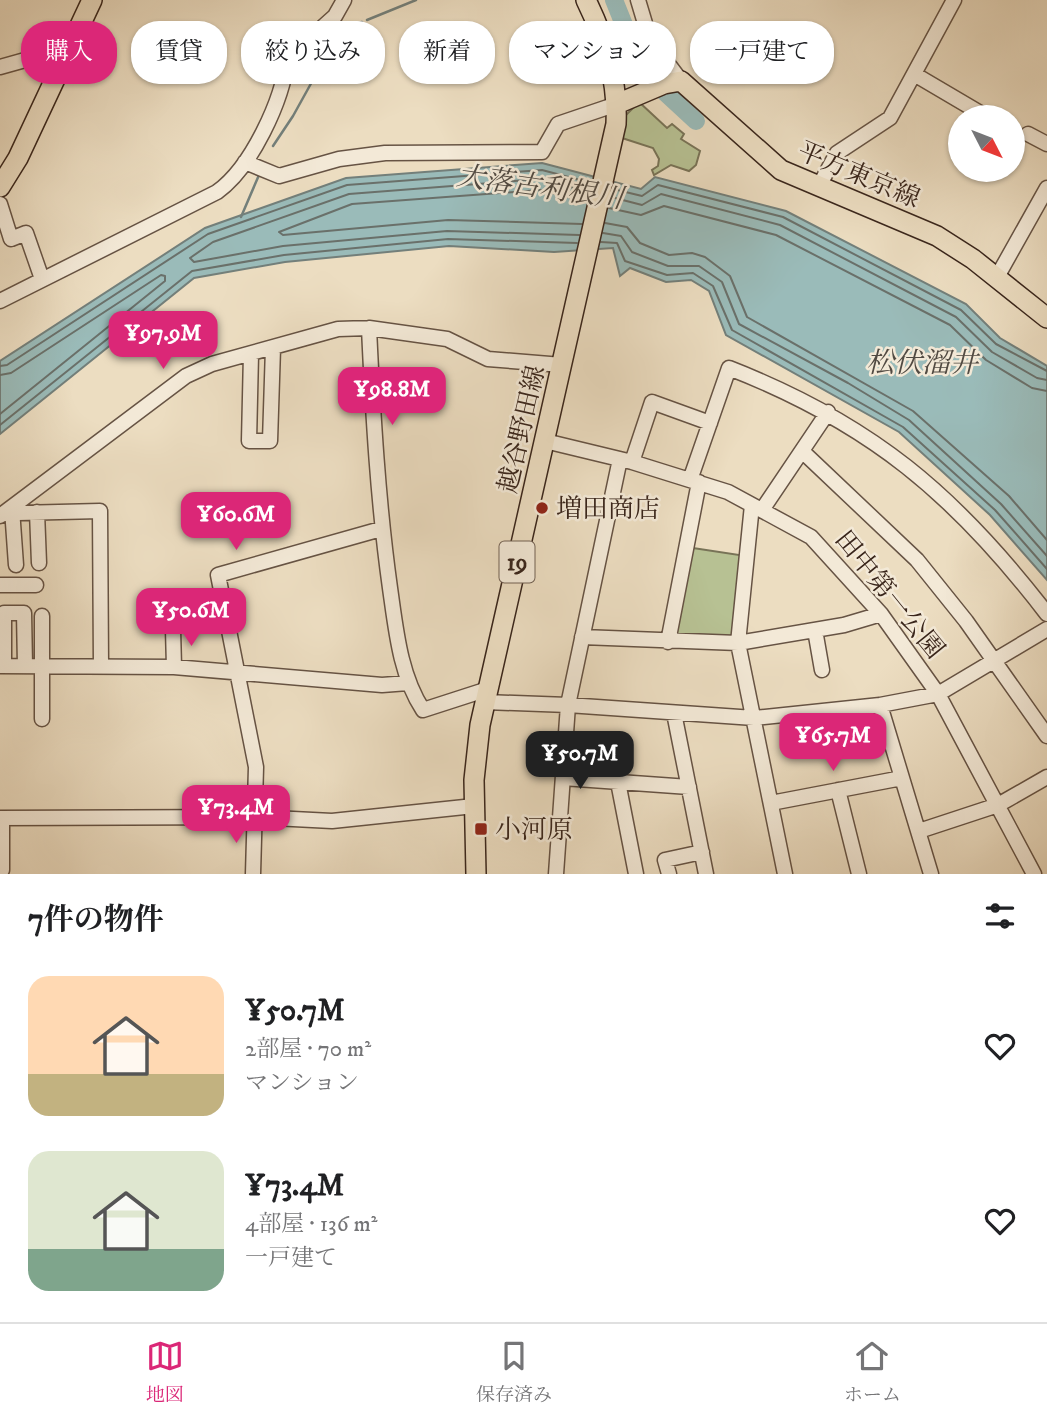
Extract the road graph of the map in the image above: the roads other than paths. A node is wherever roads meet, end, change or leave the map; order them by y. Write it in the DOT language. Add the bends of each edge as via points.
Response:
graph roads {
  1 [pos="92,0"];
  2 [pos="344,0"];
  3 [pos="586,0"];
  4 [pos="638,0"];
  5 [pos="954,0"];
  6 [pos="82,21"];
  7 [pos="21,60"];
  8 [pos="0,66"];
  9 [pos="914,74"];
  10 [pos="50,84"];
  11 [pos="664,85"];
  12 [pos="617,104"];
  13 [pos="967,105"];
  14 [pos="1028,134"];
  15 [pos="1047,144"];
  16 [pos="245,162"];
  17 [pos="3,176"];
  18 [pos="819,186"];
  19 [pos="1047,188"];
  20 [pos="0,204"];
  21 [pos="997,277"];
  22 [pos="42,279"];
  23 [pos="0,301"];
  24 [pos="1047,318"];
  25 [pos="369,328"];
  26 [pos="273,348"];
  27 [pos="251,354"];
  28 [pos="562,365"];
  29 [pos="828,412"];
  30 [pos="710,423"];
  31 [pos="545,441"];
  32 [pos="802,451"];
  33 [pos="626,461"];
  34 [pos="694,481"];
  35 [pos="757,507"];
  36 [pos="37,512"];
  37 [pos="6,513"];
  38 [pos="382,529"];
  39 [pos="39,563"];
  40 [pos="16,565"];
  41 [pos="0,585"];
  42 [pos="36,585"];
  43 [pos="881,614"];
  44 [pos="1047,614"];
  45 [pos="42,616"];
  46 [pos="173,629"];
  47 [pos="1047,629"];
  48 [pos="815,630"];
  49 [pos="582,637"];
  50 [pos="668,642"];
  51 [pos="738,643"];
  52 [pos="994,661"];
  53 [pos="2,666"];
  54 [pos="25,666"];
  55 [pos="43,666"];
  56 [pos="101,667"];
  57 [pos="174,667"];
  58 [pos="822,670"];
  59 [pos="235,671"];
  60 [pos="408,683"];
  61 [pos="938,694"];
  62 [pos="486,696"];
  63 [pos="568,705"];
  64 [pos="880,705"];
  65 [pos="674,713"];
  66 [pos="42,719"];
  67 [pos="754,719"];
  68 [pos="1047,736"];
  69 [pos="1047,777"];
  70 [pos="563,778"];
  71 [pos="902,778"];
  72 [pos="618,782"];
  73 [pos="689,787"];
  74 [pos="838,790"];
  75 [pos="771,803"];
  76 [pos="998,805"];
  77 [pos="474,806"];
  78 [pos="254,817"];
  79 [pos="1,818"];
  80 [pos="919,831"];
  81 [pos="702,852"];
  82 [pos="2,870"];
  83 [pos="1047,871"];
  84 [pos="253,874"];
  85 [pos="476,874"];
  86 [pos="556,874"];
  87 [pos="636,874"];
  88 [pos="669,874"];
  89 [pos="706,874"];
  90 [pos="785,874"];
  91 [pos="859,874"];
  92 [pos="931,874"];
  93 [pos="1032,874"];
  1 -- 6 [label="main road"];
  2 -- 16 [label="street" via="335,16 287,59 283,90"];
  3 -- 12 [label="main road, 越谷野田線 / 19" via="604,39"];
  4 -- 11 [label="street"];
  5 -- 9 [label="street"];
  7 -- 8 [label="street"];
  9 -- 13 [label="street"];
  9 -- 18 [label="street" via="890,118 838,153"];
  10 -- 17 [label="main road"];
  11 -- 12 [label="main road"];
  11 -- 18 [label="main road, 平方東京線" via="707,101 775,167"];
  12 -- 16 [label="street" via="558,124 542,152 384,153 340,159 279,176"];
  12 -- 28 [label="main road, 越谷野田線 / 19" via="617,124"];
  14 -- 15 [label="street"];
  16 -- 22 [label="street" via="234,180 217,192"];
  18 -- 21 [label="main road, 平方東京線" via="937,236"];
  19 -- 21 [label="street"];
  20 -- 22 [label="street" via="11,239 26,233"];
  21 -- 24 [label="main road, 平方東京線"];
  22 -- 23 [label="street"];
  25 -- 26 [label="street" via="338,329"];
  25 -- 28 [label="street" via="447,339 488,359"];
  25 -- 38 [label="street"];
  26 -- 27 [label="street"];
  26 -- 27 [label="street" via="270,441 249,441"];
  27 -- 37 [label="street" via="186,376"];
  28 -- 31 [label="main road, 越谷野田線 / 19"];
  29 -- 30 [label="street" via="729,368"];
  29 -- 32 [label="street"];
  29 -- 44 [label="street" via="937,489"];
  30 -- 33 [label="street" via="652,402"];
  30 -- 34 [label="street"];
  31 -- 33 [label="street, 田中第一公園"];
  31 -- 62 [label="main road, 越谷野田線 / 19"];
  32 -- 35 [label="street"];
  32 -- 52 [label="street" via="917,560"];
  33 -- 34 [label="street, 田中第一公園"];
  33 -- 49 [label="street"];
  34 -- 35 [label="street, 田中第一公園"];
  34 -- 50 [label="street"];
  35 -- 43 [label="street, 田中第一公園" via="811,537"];
  35 -- 51 [label="street"];
  36 -- 37 [label="street"];
  36 -- 39 [label="street"];
  36 -- 56 [label="street" via="100,510"];
  37 -- 40 [label="street"];
  38 -- 59 [label="street" via="218,575"];
  38 -- 60 [label="street"];
  41 -- 42 [label="street"];
  43 -- 48 [label="street"];
  43 -- 61 [label="street, 田中第一公園"];
  45 -- 55 [label="street"];
  46 -- 57 [label="street"];
  47 -- 52 [label="street"];
  48 -- 51 [label="street"];
  48 -- 58 [label="street"];
  49 -- 50 [label="street"];
  49 -- 63 [label="street"];
  50 -- 51 [label="street"];
  51 -- 67 [label="street"];
  52 -- 61 [label="street"];
  52 -- 68 [label="street"];
  53 -- 54 [label="street"];
  53 -- 54 [label="street" via="4,613 24,613"];
  54 -- 55 [label="street"];
  55 -- 56 [label="street"];
  55 -- 66 [label="street"];
  56 -- 57 [label="street"];
  57 -- 59 [label="street"];
  59 -- 60 [label="street" via="382,685"];
  59 -- 78 [label="street" via="254,755"];
  60 -- 62 [label="street" via="423,710"];
  61 -- 64 [label="street"];
  61 -- 76 [label="street, 田中第一公園"];
  62 -- 63 [label="street"];
  62 -- 77 [label="main road, 越谷野田線 / 19" via="476,748"];
  63 -- 65 [label="street"];
  63 -- 70 [label="street"];
  64 -- 67 [label="street"];
  64 -- 71 [label="street"];
  65 -- 67 [label="street"];
  65 -- 73 [label="street"];
  67 -- 75 [label="street"];
  69 -- 76 [label="street"];
  70 -- 72 [label="street"];
  70 -- 86 [label="street"];
  71 -- 74 [label="street"];
  71 -- 80 [label="street"];
  72 -- 73 [label="street"];
  72 -- 87 [label="street"];
  73 -- 81 [label="street"];
  74 -- 75 [label="street"];
  74 -- 91 [label="street"];
  75 -- 90 [label="street"];
  76 -- 80 [label="street"];
  76 -- 93 [label="street, 田中第一公園"];
  77 -- 78 [label="street" via="332,821"];
  77 -- 85 [label="main road, 越谷野田線 / 19"];
  78 -- 79 [label="street"];
  78 -- 84 [label="street"];
  79 -- 82 [label="street"];
  80 -- 92 [label="street"];
  81 -- 88 [label="street" via="666,860"];
  81 -- 89 [label="street"];
  83 -- 93 [label="street"];
}
